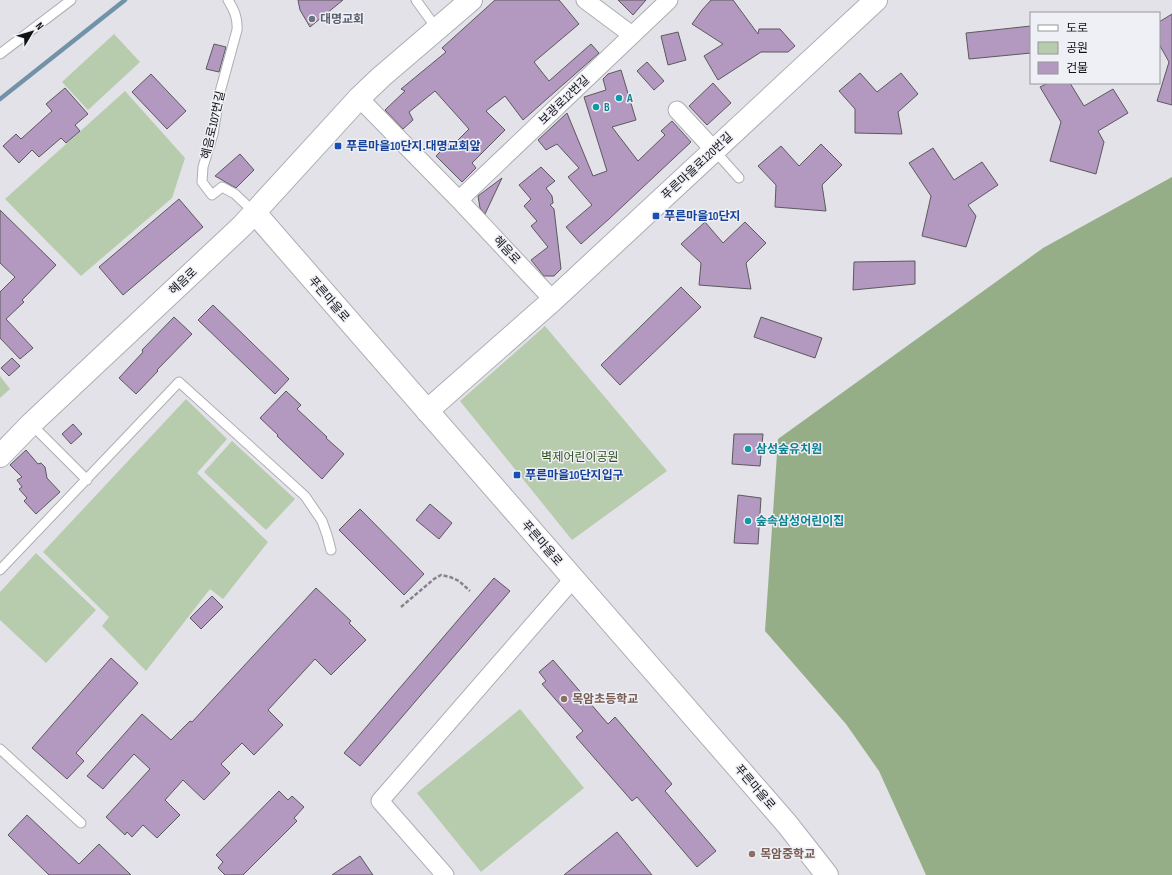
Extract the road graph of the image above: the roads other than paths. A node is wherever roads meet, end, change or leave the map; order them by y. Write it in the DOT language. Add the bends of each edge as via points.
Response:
graph roads {
  1 [pos="71,0"];
  2 [pos="228,0"];
  3 [pos="416,0"];
  4 [pos="471,0"];
  5 [pos="585,0"];
  6 [pos="668,0"];
  7 [pos="876,0"];
  8 [pos="437,29"];
  9 [pos="632,35"];
  10 [pos="0,54"];
  11 [pos="359,98"];
  12 [pos="677,110"];
  13 [pos="714,150"];
  14 [pos="739,178"];
  15 [pos="459,200"];
  16 [pos="255,213"];
  17 [pos="553,300"];
  18 [pos="427,411"];
  19 [pos="32,424"];
  20 [pos="0,456"];
  21 [pos="87,480"];
  22 [pos="331,550"];
  23 [pos="0,570"];
  24 [pos="573,579"];
  25 [pos="0,749"];
  26 [pos="81,823"];
  27 [pos="445,875"];
  28 [pos="827,875"];
  1 -- 10 [label="lane"];
  2 -- 16 [label="lane, 혜음로107번길" via="238,22 237,30 220,92 202,182 212,195 222,187 235,194"];
  3 -- 8 [label="lane"];
  4 -- 8 [label="main road, 혜음로"];
  5 -- 9 [label="street"];
  6 -- 9 [label="street, 보광로12번길"];
  7 -- 13 [label="main road, 푸른마을로120번길"];
  8 -- 11 [label="main road, 혜음로"];
  9 -- 15 [label="street, 보광로12번길"];
  11 -- 15 [label="street, 혜음로"];
  11 -- 16 [label="main road, 혜음로"];
  12 -- 13 [label="street"];
  13 -- 14 [label="lane"];
  13 -- 17 [label="main road, 푸른마을로120번길"];
  15 -- 17 [label="street, 혜음로"];
  16 -- 18 [label="main road, 푸른마을로"];
  16 -- 19 [label="main road, 혜음로"];
  17 -- 18 [label="main road, 푸른마을로120번길"];
  18 -- 24 [label="main road, 푸른마을로"];
  19 -- 20 [label="main road, 혜음로"];
  19 -- 21 [label="lane"];
  21 -- 22 [label="lane" via="179,382 305,496 322,521"];
  21 -- 23 [label="lane"];
  24 -- 27 [label="street" via="380,801"];
  24 -- 28 [label="main road, 푸른마을로" via="787,824"];
  25 -- 26 [label="lane"];
}
